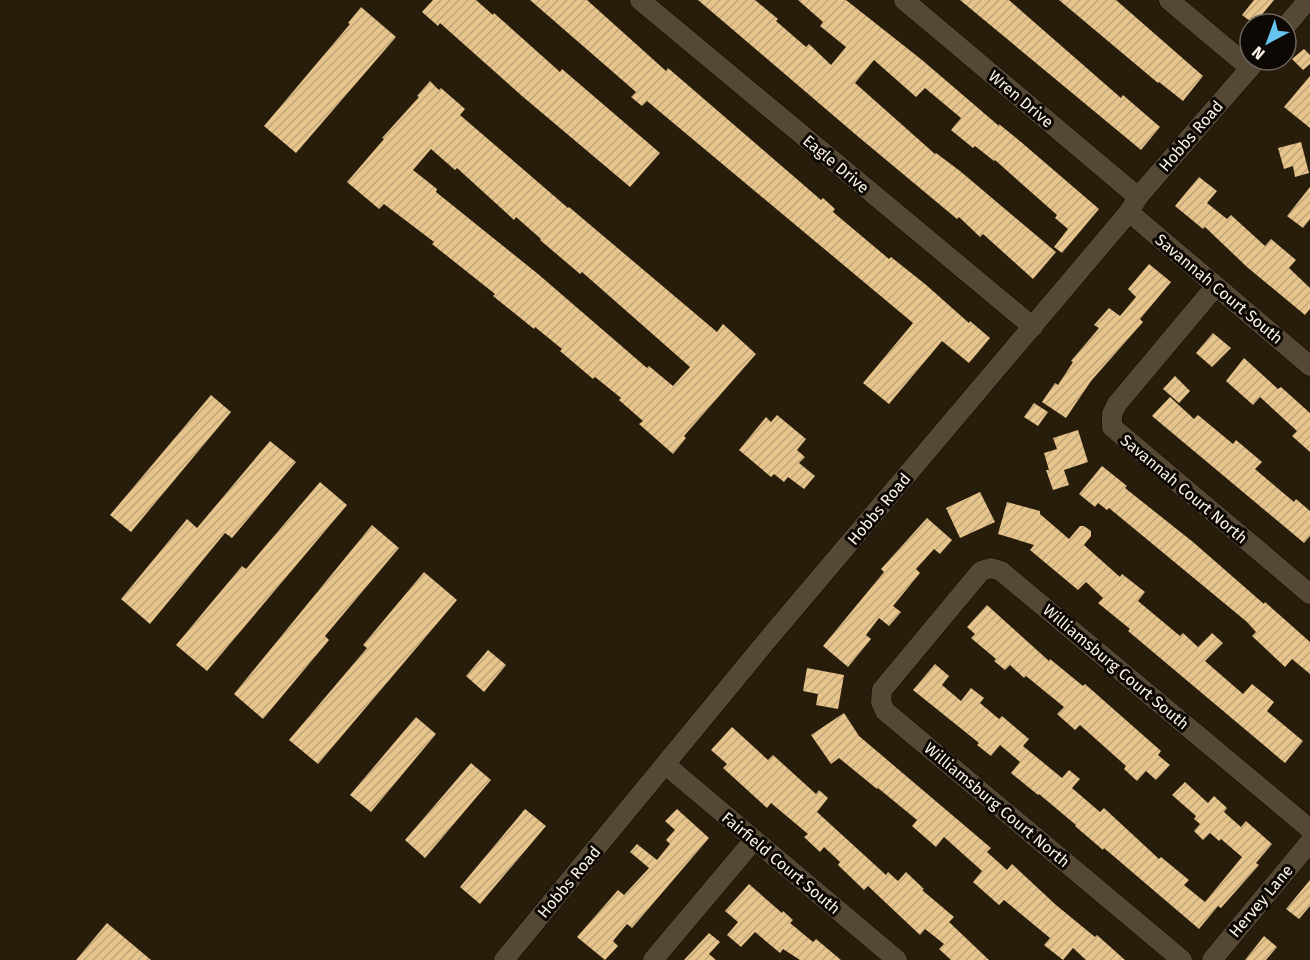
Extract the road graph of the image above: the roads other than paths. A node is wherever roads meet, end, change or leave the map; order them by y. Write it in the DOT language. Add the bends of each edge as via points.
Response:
graph roads {
  1 [pos="640,0"];
  2 [pos="904,0"];
  3 [pos="1169,0"];
  4 [pos="1308,0"];
  5 [pos="1298,12"];
  6 [pos="1238,52"];
  7 [pos="1247,72"];
  8 [pos="1134,205"];
  9 [pos="1215,287"];
  10 [pos="1032,327"];
  11 [pos="1310,366"];
  12 [pos="1310,594"];
  13 [pos="929,633"];
  14 [pos="666,765"];
  15 [pos="1310,829"];
  16 [pos="754,840"];
  17 [pos="1310,842"];
  18 [pos="504,960"];
  19 [pos="653,960"];
  20 [pos="897,960"];
  21 [pos="1182,960"];
  22 [pos="1212,960"];
  1 -- 10 [label="street, Eagle Drive"];
  2 -- 8 [label="street, Wren Drive"];
  3 -- 6 [label="street"];
  4 -- 5 [label="street"];
  7 -- 8 [label="street, Hobbs Road"];
  8 -- 9 [label="street, Savannah Court South"];
  8 -- 10 [label="street, Hobbs Road"];
  9 -- 11 [label="street, Savannah Court South"];
  9 -- 12 [label="street, Savannah Court North" via="1117,404 1112,427"];
  10 -- 14 [label="street, Hobbs Road"];
  13 -- 15 [label="street, Williamsburg Court South" via="981,571 1001,571"];
  13 -- 21 [label="street, Williamsburg Court North" via="882,690 885,711"];
  14 -- 16 [label="street, Fairfield Court South"];
  14 -- 18 [label="street, Hobbs Road"];
  16 -- 19 [label="street"];
  16 -- 20 [label="street, Fairfield Court South"];
  17 -- 22 [label="street, Hervey Lane"];
}
